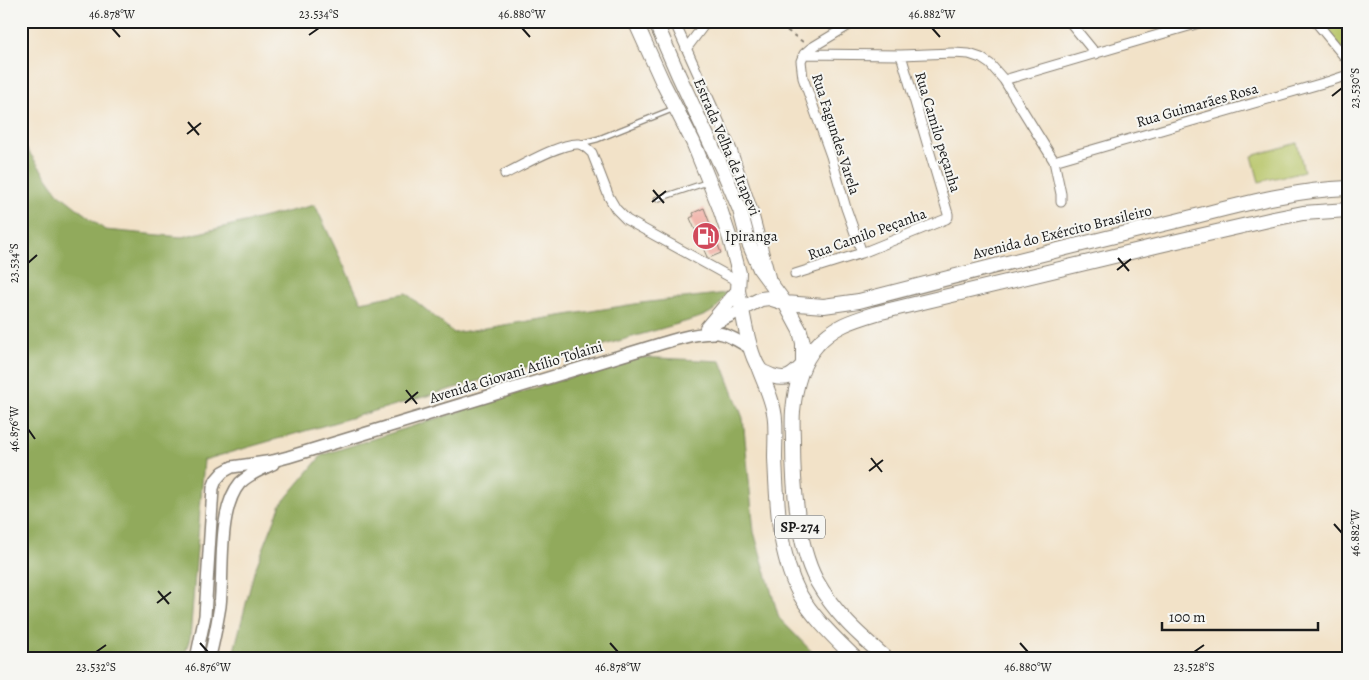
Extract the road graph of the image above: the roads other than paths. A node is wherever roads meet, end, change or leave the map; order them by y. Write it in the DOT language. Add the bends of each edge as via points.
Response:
graph roads {
  1 [pos="635,21"];
  2 [pos="655,21"];
  3 [pos="674,21"];
  4 [pos="707,21"];
  5 [pos="856,21"];
  6 [pos="1070,21"];
  7 [pos="1315,21"];
  8 [pos="1199,22"];
  9 [pos="686,49"];
  10 [pos="807,51"];
  11 [pos="1096,54"];
  12 [pos="901,55"];
  13 [pos="1348,61"];
  14 [pos="1348,75"];
  15 [pos="1004,80"];
  16 [pos="676,108"];
  17 [pos="578,144"];
  18 [pos="1054,161"];
  19 [pos="505,174"];
  20 [pos="709,182"];
  21 [pos="1348,188"];
  22 [pos="657,199"];
  23 [pos="1061,202"];
  24 [pos="1348,210"];
  25 [pos="948,217"];
  26 [pos="862,253"];
  27 [pos="794,274"];
  28 [pos="739,286"];
  29 [pos="774,286"];
  30 [pos="785,303"];
  31 [pos="745,308"];
  32 [pos="701,331"];
  33 [pos="750,348"];
  34 [pos="803,365"];
  35 [pos="759,369"];
  36 [pos="288,457"];
  37 [pos="196,659"];
  38 [pos="209,659"];
  39 [pos="856,659"];
  40 [pos="887,659"];
  1 -- 16 [label="main road, Estrada Velha de Itapevi"];
  2 -- 29 [label="main road, Estrada Velha de Itapevi" via="740,210 760,269"];
  3 -- 9 [label="street"];
  4 -- 9 [label="street"];
  5 -- 10 [label="street"];
  6 -- 11 [label="street"];
  7 -- 13 [label="street"];
  8 -- 11 [label="street"];
  9 -- 29 [label="street" via="732,150 754,211"];
  10 -- 12 [label="street"];
  10 -- 26 [label="street, Rua Fagundes Varela" via="801,61 803,78"];
  11 -- 15 [label="street"];
  12 -- 15 [label="street" via="969,54 990,64"];
  12 -- 25 [label="street, Rua Camilo peçanha"];
  14 -- 18 [label="street, Rua Guimarães Rosa"];
  15 -- 18 [label="street"];
  16 -- 17 [label="lane"];
  16 -- 20 [label="main road, Estrada Velha de Itapevi"];
  17 -- 19 [label="street" via="560,148"];
  17 -- 28 [label="street" via="592,153 609,197 628,220"];
  18 -- 23 [label="street"];
  20 -- 22 [label="lane"];
  20 -- 28 [label="main road, Estrada Velha de Itapevi" via="730,239 739,272"];
  21 -- 30 [label="main road, Avenida do Exército Brasileiro" via="1290,194 859,301 824,306"];
  24 -- 34 [label="main road" via="1273,219 877,313 848,322 830,332 816,345"];
  25 -- 26 [label="street, Rua Camilo Peçanha"];
  26 -- 27 [label="street, Rua Camilo Peçanha"];
  28 -- 31 [label="main road, Estrada Velha de Itapevi"];
  28 -- 32 [label="main road"];
  29 -- 30 [label="main road, Estrada Velha de Itapevi"];
  30 -- 31 [label="main road" via="768,298"];
  30 -- 34 [label="main road, Estrada Velha de Itapevi" via="800,331"];
  31 -- 32 [label="street"];
  31 -- 33 [label="main road, Estrada Velha de Itapevi"];
  32 -- 33 [label="street" via="731,337"];
  32 -- 36 [label="street, Avenida Giovani Atílio Tolaini"];
  33 -- 35 [label="main road, Estrada Velha de Itapevi"];
  34 -- 35 [label="main road" via="792,376 783,378"];
  34 -- 40 [label="main road, Estrada Velha de Itapevi / SP-274" via="792,413 793,466 805,553 828,600 847,624"];
  35 -- 39 [label="main road, Estrada Velha de Itapevi / SP-274" via="773,405 780,532 792,578 811,610"];
  36 -- 37 [label="street, Avenida Giovani Atílio Tolaini" via="232,467 216,480 205,616"];
  36 -- 38 [label="street, Avenida Giovani Atílio Tolaini" via="250,475 236,490 229,506 220,605"];
}
